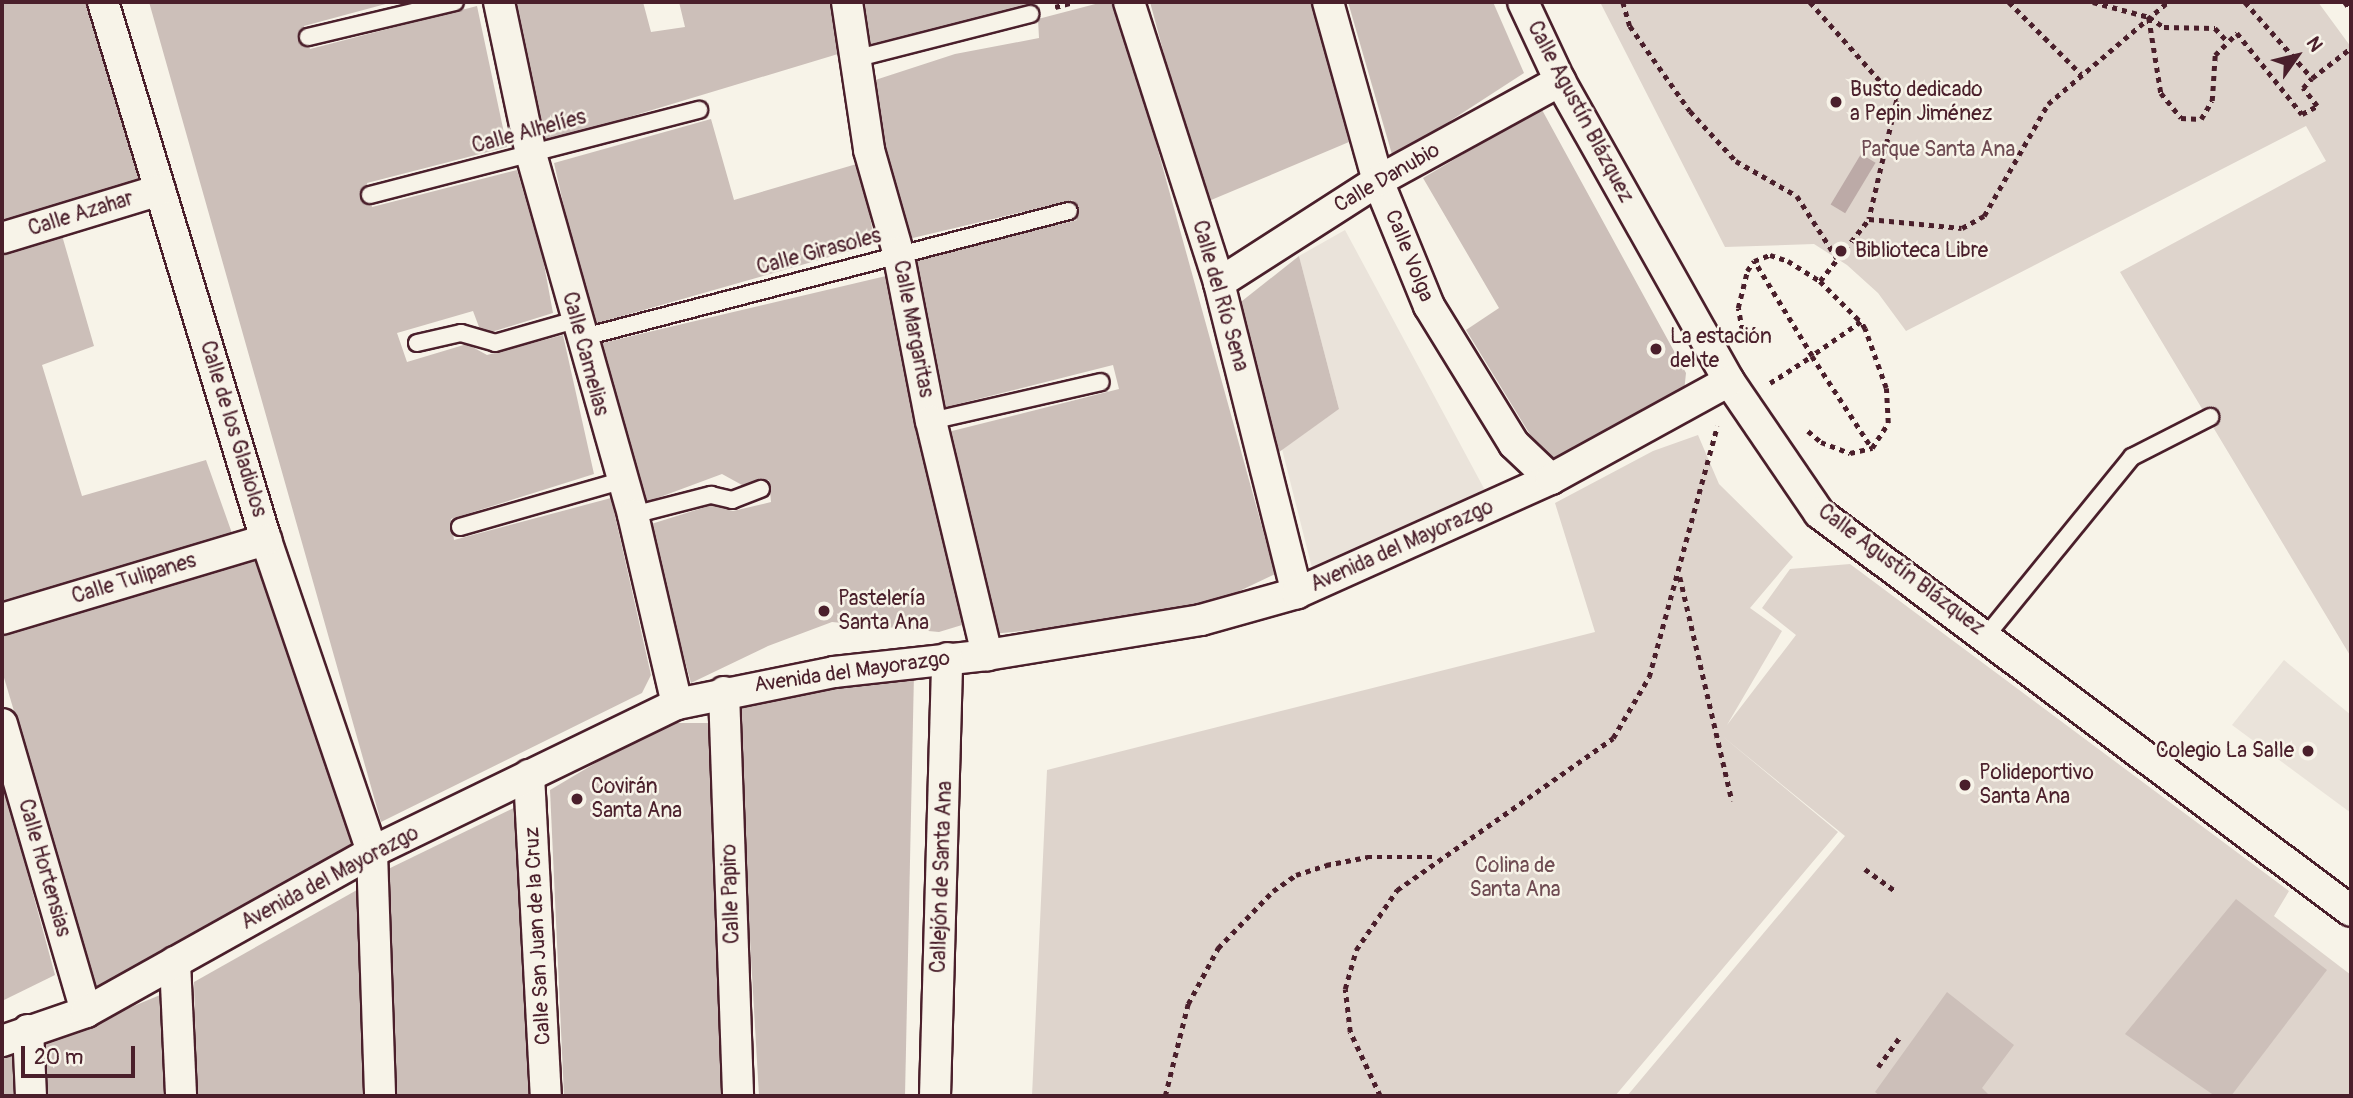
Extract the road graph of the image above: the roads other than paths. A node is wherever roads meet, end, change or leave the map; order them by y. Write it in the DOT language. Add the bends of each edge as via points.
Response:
graph roads {
  1 [pos="103,2"];
  2 [pos="455,2"];
  3 [pos="499,2"];
  4 [pos="847,2"];
  5 [pos="1129,2"];
  6 [pos="1328,2"];
  7 [pos="1523,2"];
  8 [pos="1030,14"];
  9 [pos="308,37"];
  10 [pos="854,59"];
  11 [pos="1560,81"];
  12 [pos="699,110"];
  13 [pos="531,154"];
  14 [pos="1378,181"];
  15 [pos="160,190"];
  16 [pos="370,195"];
  17 [pos="1069,211"];
  18 [pos="2,238"];
  19 [pos="898,252"];
  20 [pos="1219,283"];
  21 [pos="578,329"];
  22 [pos="417,343"];
  23 [pos="1101,382"];
  24 [pos="1736,391"];
  25 [pos="2210,417"];
  26 [pos="931,421"];
  27 [pos="1551,479"];
  28 [pos="620,481"];
  29 [pos="761,489"];
  30 [pos="633,515"];
  31 [pos="460,527"];
  32 [pos="266,540"];
  33 [pos="1297,593"];
  34 [pos="2,619"];
  35 [pos="1986,636"];
  36 [pos="987,655"];
  37 [pos="947,658"];
  38 [pos="724,692"];
  39 [pos="677,704"];
  40 [pos="2,724"];
  41 [pos="529,775"];
  42 [pos="372,852"];
  43 [pos="2351,911"];
  44 [pos="175,962"];
  45 [pos="86,1012"];
  46 [pos="15,1035"];
  47 [pos="31,1096"];
  48 [pos="181,1096"];
  49 [pos="380,1096"];
  50 [pos="546,1096"];
  51 [pos="738,1096"];
  52 [pos="935,1096"];
  1 -- 15 [label="street, Calle de los Gladiolos"];
  2 -- 9 [label="lane"];
  3 -- 13 [label="street, Calle Camelias"];
  4 -- 10 [label="street, Calle Margaritas"];
  5 -- 20 [label="street, Calle del Río Sena"];
  6 -- 14 [label="street, Calle Volga"];
  7 -- 11 [label="street, Calle Agustín Blázquez"];
  8 -- 10 [label="lane"];
  10 -- 19 [label="street, Calle Margaritas" via="869,150"];
  11 -- 14 [label="street, Calle Danubio"];
  11 -- 24 [label="street, Calle Agustín Blázquez"];
  12 -- 13 [label="lane, Calle Alhelíes"];
  13 -- 16 [label="lane, Calle Alhelíes"];
  13 -- 21 [label="street, Calle Camelias"];
  14 -- 20 [label="street, Calle Danubio"];
  14 -- 27 [label="street, Calle Volga" via="1429,306 1514,443"];
  15 -- 18 [label="street, Calle Azahar"];
  15 -- 32 [label="street, Calle de los Gladiolos"];
  17 -- 19 [label="lane, Calle Girasoles"];
  19 -- 21 [label="lane, Calle Girasoles"];
  19 -- 26 [label="street, Calle Margaritas"];
  20 -- 33 [label="street, Calle del Río Sena"];
  21 -- 22 [label="lane, Calle Girasoles" via="495,343 461,333"];
  21 -- 28 [label="street, Calle Camelias"];
  23 -- 26 [label="lane"];
  24 -- 27 [label="street, Avenida del Mayorazgo"];
  24 -- 35 [label="street, Calle Agustín Blázquez" via="1819,513"];
  25 -- 35 [label="lane" via="2132,457"];
  26 -- 36 [label="street, Calle Margaritas"];
  27 -- 33 [label="street, Avenida del Mayorazgo"];
  28 -- 30 [label="street, Calle Camelias"];
  28 -- 31 [label="lane"];
  29 -- 30 [label="lane" via="732,500 711,495"];
  30 -- 39 [label="street, Calle Camelias"];
  32 -- 34 [label="street, Calle Tulipanes"];
  32 -- 42 [label="street, Calle de los Gladiolos"];
  33 -- 36 [label="street, Avenida del Mayorazgo" via="1201,620"];
  35 -- 43 [label="street, Calle Agustín Blázquez"];
  36 -- 37 [label="street, Avenida del Mayorazgo"];
  37 -- 38 [label="street, Avenida del Mayorazgo"];
  37 -- 52 [label="street, Callejón de Santa Ana"];
  38 -- 39 [label="street, Avenida del Mayorazgo"];
  38 -- 51 [label="street, Calle Papiro"];
  39 -- 41 [label="street, Avenida del Mayorazgo"];
  40 -- 45 [label="street, Calle Hortensias"];
  41 -- 42 [label="street, Avenida del Mayorazgo"];
  41 -- 50 [label="street, Calle San Juan de la Cruz"];
  42 -- 44 [label="street, Avenida del Mayorazgo"];
  42 -- 49 [label="street, Calle de los Gladiolos"];
  44 -- 45 [label="street, Avenida del Mayorazgo"];
  44 -- 48 [label="street"];
  45 -- 46 [label="street, Avenida del Mayorazgo"];
  46 -- 47 [label="street"];
}
